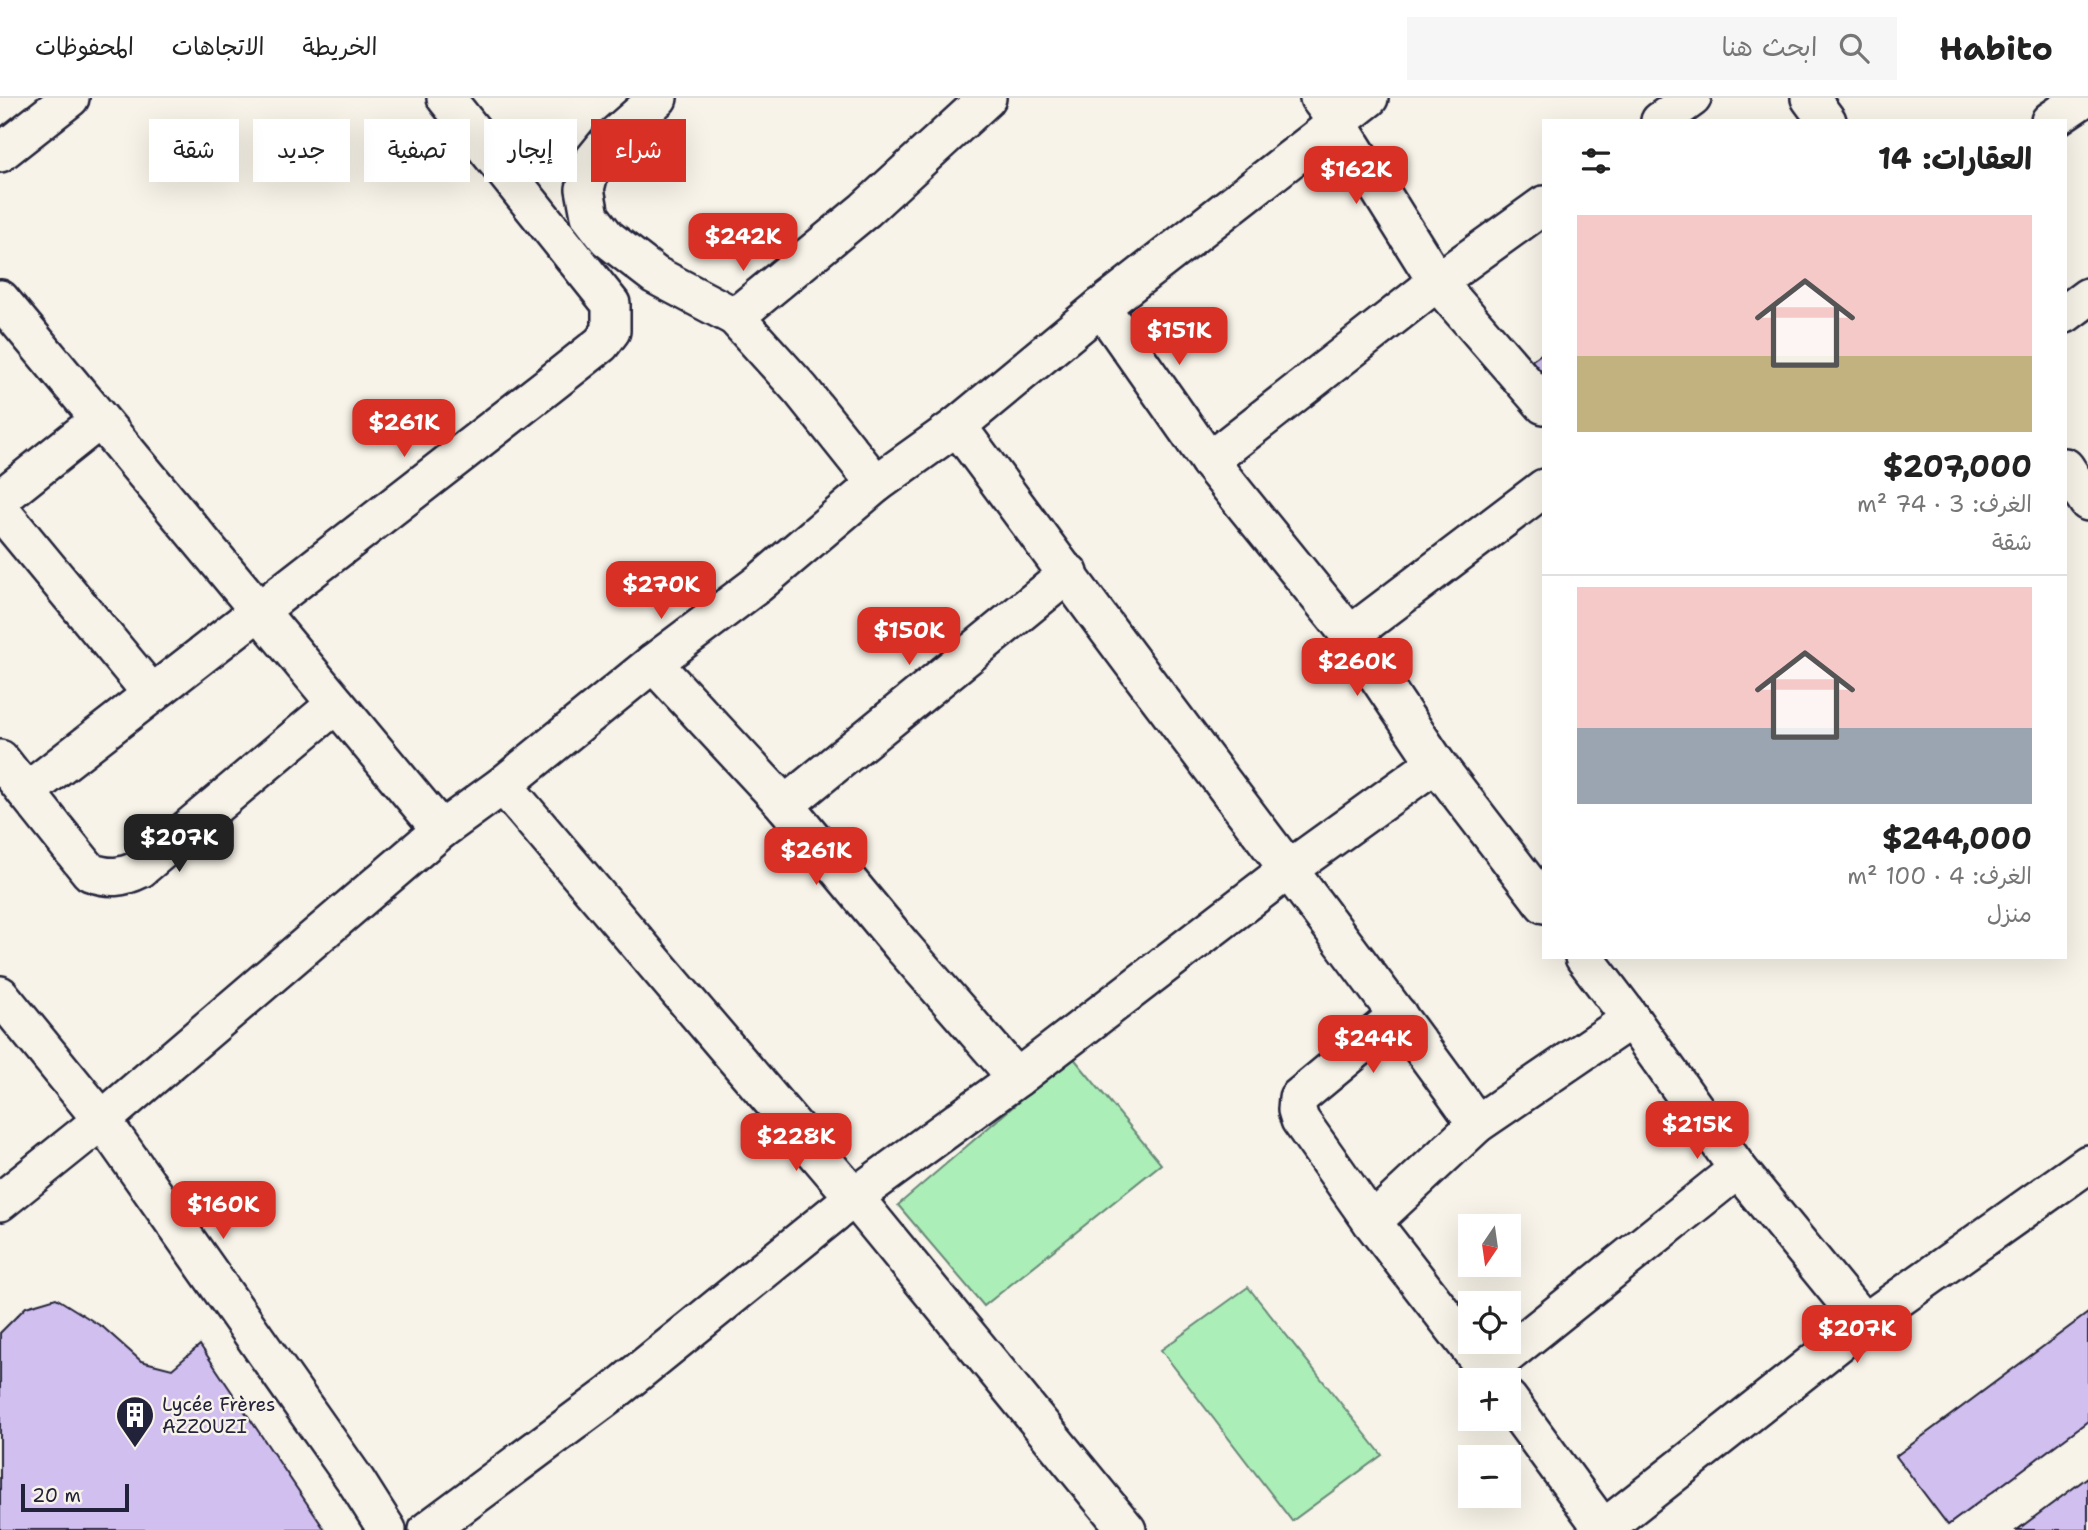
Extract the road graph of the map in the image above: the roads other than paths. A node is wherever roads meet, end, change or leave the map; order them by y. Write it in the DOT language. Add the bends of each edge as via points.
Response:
graph roads {
  1 [pos="446,98"];
  2 [pos="658,98"];
  3 [pos="987,98"];
  4 [pos="1369,98"];
  5 [pos="1692,98"];
  6 [pos="1810,98"];
  7 [pos="2084,98"];
  8 [pos="60,101"];
  9 [pos="1328,110"];
  10 [pos="1663,119"];
  11 [pos="1826,119"];
  12 [pos="2053,119"];
  13 [pos="0,153"];
  14 [pos="1542,206"];
  15 [pos="1437,282"];
  16 [pos="2088,297"];
  17 [pos="1,302"];
  18 [pos="1101,307"];
  19 [pos="2067,313"];
  20 [pos="735,317"];
  21 [pos="1542,403"];
  22 [pos="99,420"];
  23 [pos="957,426"];
  24 [pos="1209,461"];
  25 [pos="2067,470"];
  26 [pos="876,484"];
  27 [pos="1542,490"];
  28 [pos="0,499"];
  29 [pos="2088,502"];
  30 [pos="0,510"];
  31 [pos="1069,573"];
  32 [pos="261,611"];
  33 [pos="1350,635"];
  34 [pos="653,663"];
  35 [pos="152,694"];
  36 [pos="336,705"];
  37 [pos="0,759"];
  38 [pos="1436,764"];
  39 [pos="503,785"];
  40 [pos="26,792"];
  41 [pos="785,804"];
  42 [pos="441,830"];
  43 [pos="1289,869"];
  44 [pos="1542,901"];
  45 [pos="1586,959"];
  46 [pos="0,995"];
  47 [pos="1398,1015"];
  48 [pos="1631,1019"];
  49 [pos="1017,1077"];
  50 [pos="102,1121"];
  51 [pos="1477,1124"];
  52 [pos="2088,1164"];
  53 [pos="1738,1169"];
  54 [pos="854,1197"];
  55 [pos="0,1202"];
  56 [pos="1372,1222"];
  57 [pos="1864,1323"];
  58 [pos="1485,1368"];
  59 [pos="1514,1368"];
  60 [pos="1521,1416"];
  61 [pos="387,1530"];
  62 [pos="428,1530"];
  63 [pos="1127,1530"];
  64 [pos="1603,1530"];
  1 -- 32 [label="street" via="611,303 611,331 591,352"];
  2 -- 20 [label="street" via="592,162 585,189 590,216 607,238 654,275"];
  3 -- 20 [label="street" via="865,210"];
  4 -- 9 [label="street"];
  5 -- 10 [label="street"];
  6 -- 11 [label="street"];
  7 -- 12 [label="street"];
  8 -- 13 [label="street"];
  9 -- 15 [label="street"];
  9 -- 18 [label="street"];
  14 -- 15 [label="street"];
  15 -- 21 [label="street"];
  15 -- 24 [label="street"];
  16 -- 19 [label="street"];
  17 -- 22 [label="street"];
  18 -- 23 [label="street"];
  18 -- 24 [label="street"];
  20 -- 26 [label="street"];
  22 -- 28 [label="street"];
  22 -- 32 [label="street"];
  23 -- 26 [label="street"];
  23 -- 31 [label="street"];
  24 -- 33 [label="street"];
  25 -- 29 [label="street"];
  26 -- 34 [label="street" via="758,584"];
  27 -- 33 [label="street"];
  30 -- 35 [label="street"];
  31 -- 41 [label="street"];
  31 -- 43 [label="street"];
  32 -- 35 [label="street"];
  32 -- 36 [label="street"];
  33 -- 38 [label="street"];
  34 -- 39 [label="street"];
  34 -- 41 [label="street"];
  35 -- 40 [label="street"];
  36 -- 40 [label="street" via="140,869 123,877 90,872"];
  36 -- 42 [label="street"];
  37 -- 40 [label="street"];
  38 -- 43 [label="street"];
  38 -- 44 [label="street"];
  39 -- 42 [label="street"];
  39 -- 54 [label="street"];
  41 -- 49 [label="street"];
  42 -- 50 [label="street"];
  43 -- 47 [label="street"];
  43 -- 49 [label="street"];
  45 -- 48 [label="street"];
  46 -- 50 [label="street"];
  47 -- 51 [label="street"];
  47 -- 56 [label="street" via="1298,1098 1300,1120"];
  48 -- 51 [label="street"];
  48 -- 53 [label="street"];
  49 -- 54 [label="street"];
  50 -- 55 [label="street"];
  50 -- 61 [label="street"];
  51 -- 56 [label="street"];
  52 -- 57 [label="street"];
  53 -- 57 [label="street"];
  53 -- 59 [label="street"];
  54 -- 62 [label="street" via="611,1394"];
  54 -- 63 [label="street"];
  56 -- 58 [label="street"];
  57 -- 64 [label="street"];
  60 -- 64 [label="street"];
}
